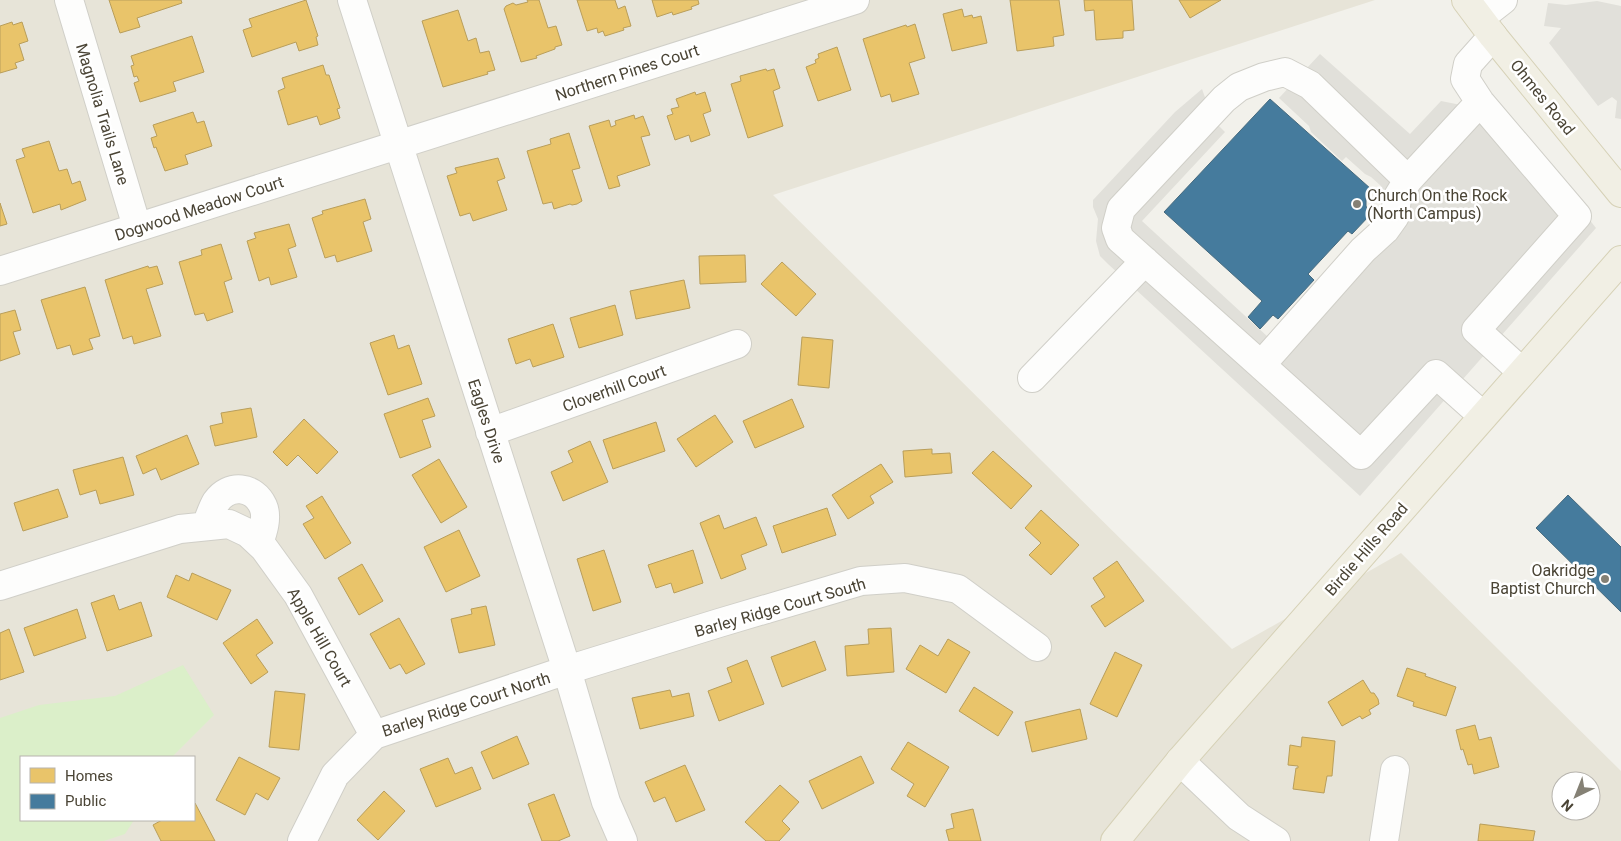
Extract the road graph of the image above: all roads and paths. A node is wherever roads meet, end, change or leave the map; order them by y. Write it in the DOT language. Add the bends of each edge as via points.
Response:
graph roads {
  1 [pos="69,0"];
  2 [pos="352,0"];
  3 [pos="1503,0"];
  4 [pos="842,2"];
  5 [pos="1480,18"];
  6 [pos="1480,102"];
  7 [pos="398,145"];
  8 [pos="1408,180"];
  9 [pos="1621,193"];
  10 [pos="137,227"];
  11 [pos="1621,260"];
  12 [pos="1145,261"];
  13 [pos="0,271"];
  14 [pos="737,344"];
  15 [pos="1261,365"];
  16 [pos="1522,372"];
  17 [pos="1032,378"];
  18 [pos="1483,416"];
  19 [pos="490,432"];
  20 [pos="206,526"];
  21 [pos="259,543"];
  22 [pos="0,586"];
  23 [pos="1036,648"];
  24 [pos="567,670"];
  25 [pos="374,735"];
  26 [pos="1180,761"];
  27 [pos="1395,770"];
  28 [pos="302,841"];
  29 [pos="623,841"];
  30 [pos="1115,841"];
  31 [pos="1276,841"];
  32 [pos="1384,841"];
  1 -- 10 [label="street, Magnolia Trails Lane"];
  2 -- 7 [label="street, Eagles Drive"];
  3 -- 5 [label="street"];
  4 -- 7 [label="street, Northern Pines Court"];
  5 -- 6 [label="street" via="1466,79"];
  5 -- 9 [label="main road, Ohmes Road"];
  6 -- 8 [label="street"];
  6 -- 16 [label="street" via="1577,216 1476,330"];
  7 -- 10 [label="street, Dogwood Meadow Court"];
  7 -- 19 [label="street, Eagles Drive"];
  8 -- 12 [label="street" via="1310,86 1285,72 1264,77 1239,87 1224,99 1121,209 1116,228 1120,239"];
  8 -- 15 [label="street" via="1397,198 1395,216 1385,230 1363,250"];
  10 -- 13 [label="street, Dogwood Meadow Court"];
  11 -- 16 [label="main road, Birdie Hills Road"];
  12 -- 15 [label="street"];
  12 -- 17 [label="street"];
  14 -- 19 [label="street, Cloverhill Court"];
  15 -- 18 [label="street" via="1361,455 1436,374"];
  16 -- 18 [label="main road, Birdie Hills Road"];
  18 -- 26 [label="main road, Birdie Hills Road"];
  19 -- 24 [label="street, Eagles Drive"];
  20 -- 21 [label="street, Apple Hill Court" via="228,524 248,533"];
  20 -- 21 [label="street" via="217,500 230,490 243,489 254,493 264,507 265,527"];
  20 -- 22 [label="street, Apple Hill Court" via="180,529"];
  21 -- 25 [label="street, Apple Hill Court" via="298,595"];
  23 -- 24 [label="street, Barley Ridge Court South" via="958,589 905,578 861,581"];
  24 -- 25 [label="street, Barley Ridge Court North"];
  24 -- 29 [label="street, Eagles Drive" via="606,802"];
  25 -- 28 [label="street, Barley Ridge Court North" via="335,774"];
  26 -- 30 [label="main road, Birdie Hills Road"];
  26 -- 31 [label="street" via="1240,817"];
  27 -- 32 [label="street"];
}
